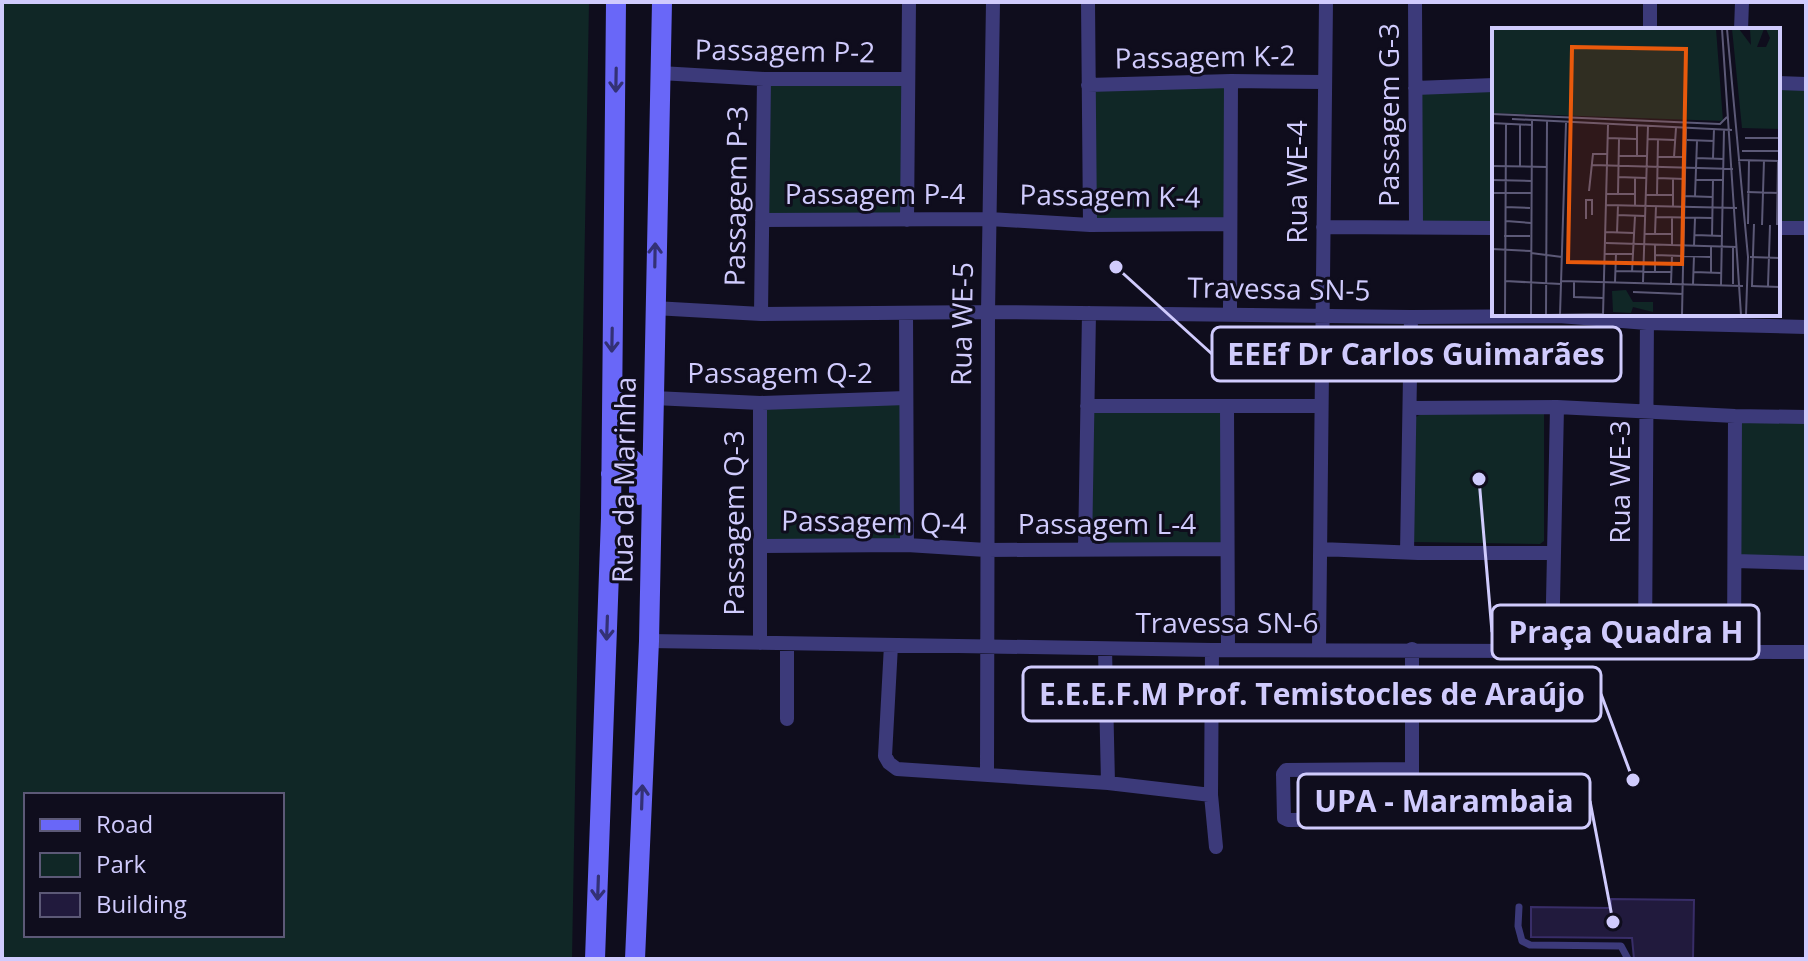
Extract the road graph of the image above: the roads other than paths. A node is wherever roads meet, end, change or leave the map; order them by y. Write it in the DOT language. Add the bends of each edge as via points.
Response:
graph roads {
  1 [pos="616,2"];
  2 [pos="662,2"];
  3 [pos="909,2"];
  4 [pos="993,2"];
  5 [pos="1088,2"];
  6 [pos="1326,2"];
  7 [pos="1415,2"];
  8 [pos="1650,2"];
  9 [pos="1742,2"];
  10 [pos="1650,28"];
  11 [pos="1741,28"];
  12 [pos="660,73"];
  13 [pos="764,79"];
  14 [pos="908,79"];
  15 [pos="1231,81"];
  16 [pos="1323,82"];
  17 [pos="1780,83"];
  18 [pos="1806,84"];
  19 [pos="1088,85"];
  20 [pos="1492,85"];
  21 [pos="1415,88"];
  22 [pos="989,219"];
  23 [pos="762,220"];
  24 [pos="907,220"];
  25 [pos="1230,224"];
  26 [pos="1090,225"];
  27 [pos="1323,227"];
  28 [pos="1416,228"];
  29 [pos="1492,228"];
  30 [pos="1780,228"];
  31 [pos="1806,228"];
  32 [pos="654,308"];
  33 [pos="988,312"];
  34 [pos="906,313"];
  35 [pos="1089,313"];
  36 [pos="761,314"];
  37 [pos="1230,314"];
  38 [pos="1322,316"];
  39 [pos="1492,316"];
  40 [pos="1588,316"];
  41 [pos="1411,317"];
  42 [pos="1647,318"];
  43 [pos="1806,327"];
  44 [pos="654,398"];
  45 [pos="906,398"];
  46 [pos="760,403"];
  47 [pos="1087,406"];
  48 [pos="1227,406"];
  49 [pos="1320,406"];
  50 [pos="1557,407"];
  51 [pos="1410,408"];
  52 [pos="1647,412"];
  53 [pos="1735,416"];
  54 [pos="1806,417"];
  55 [pos="611,474"];
  56 [pos="907,545"];
  57 [pos="761,546"];
  58 [pos="1227,549"];
  59 [pos="1320,549"];
  60 [pos="986,550"];
  61 [pos="1085,550"];
  62 [pos="1407,552"];
  63 [pos="1553,553"];
  64 [pos="1735,561"];
  65 [pos="1806,563"];
  66 [pos="649,602"];
  67 [pos="649,641"];
  68 [pos="760,643"];
  69 [pos="787,644"];
  70 [pos="891,645"];
  71 [pos="987,647"];
  72 [pos="1105,649"];
  73 [pos="1319,649"];
  74 [pos="1412,649"];
  75 [pos="1212,650"];
  76 [pos="1228,650"];
  77 [pos="1552,650"];
  78 [pos="1734,650"];
  79 [pos="1645,651"];
  80 [pos="1806,652"];
  81 [pos="787,719"];
  82 [pos="1411,769"];
  83 [pos="987,775"];
  84 [pos="1108,783"];
  85 [pos="1211,795"];
  86 [pos="1412,818"];
  87 [pos="1440,819"];
  88 [pos="1216,847"];
  89 [pos="1519,907"];
  90 [pos="595,959"];
  91 [pos="635,959"];
  92 [pos="1628,959"];
  1 -- 55 [label="main road, Rua da Marinha, one-way"];
  2 -- 12 [label="main road, Rua da Marinha"];
  3 -- 14 [label="street"];
  4 -- 22 [label="street, Rua WE-5"];
  5 -- 19 [label="street"];
  6 -- 16 [label="street, Rua WE-4"];
  7 -- 21 [label="street, Passagem G-3"];
  8 -- 10 [label="street"];
  9 -- 11 [label="street"];
  12 -- 13 [label="street, Passagem P-2"];
  32 -- 12 [label="main road, Rua da Marinha, one-way"];
  13 -- 14 [label="street, Passagem P-2"];
  13 -- 23 [label="street, Passagem P-3"];
  14 -- 24 [label="street"];
  15 -- 16 [label="street, Passagem K-2"];
  15 -- 19 [label="street, Passagem K-2"];
  15 -- 25 [label="street"];
  16 -- 27 [label="street, Rua WE-4"];
  17 -- 18 [label="street"];
  19 -- 26 [label="street"];
  20 -- 21 [label="street"];
  21 -- 28 [label="street, Passagem G-3"];
  22 -- 24 [label="street, Passagem P-4"];
  22 -- 26 [label="street, Passagem K-4"];
  22 -- 33 [label="street, Rua WE-5"];
  23 -- 24 [label="street, Passagem P-4"];
  23 -- 36 [label="street, Passagem P-3"];
  25 -- 26 [label="street, Passagem K-4"];
  25 -- 37 [label="street"];
  27 -- 28 [label="street"];
  27 -- 38 [label="street, Rua WE-4"];
  28 -- 29 [label="street"];
  30 -- 31 [label="street"];
  32 -- 36 [label="street, Travessa SN-5"];
  32 -- 44 [label="main road, Rua da Marinha"];
  33 -- 34 [label="street, Travessa SN-5"];
  33 -- 35 [label="street, Travessa SN-5"];
  33 -- 60 [label="street, Rua WE-5"];
  34 -- 36 [label="street, Travessa SN-5"];
  34 -- 45 [label="street"];
  35 -- 37 [label="street, Travessa SN-5"];
  35 -- 47 [label="street"];
  37 -- 38 [label="street, Travessa SN-5"];
  38 -- 41 [label="street, Travessa SN-5"];
  38 -- 49 [label="street, Rua WE-4"];
  39 -- 41 [label="street, Travessa SN-5"];
  40 -- 42 [label="street, Travessa SN-5"];
  41 -- 51 [label="street"];
  42 -- 43 [label="street, Travessa SN-5"];
  42 -- 52 [label="street, Rua WE-3"];
  44 -- 46 [label="street, Passagem Q-2"];
  44 -- 66 [label="main road, Rua da Marinha"];
  45 -- 46 [label="street, Passagem Q-2"];
  45 -- 56 [label="street"];
  46 -- 57 [label="street, Passagem Q-3"];
  47 -- 48 [label="street"];
  47 -- 61 [label="street"];
  48 -- 49 [label="street"];
  48 -- 58 [label="street"];
  49 -- 59 [label="street, Rua WE-4"];
  50 -- 51 [label="street"];
  50 -- 52 [label="street"];
  50 -- 63 [label="street"];
  51 -- 62 [label="street"];
  52 -- 53 [label="street"];
  52 -- 79 [label="street, Rua WE-3"];
  53 -- 54 [label="street"];
  53 -- 64 [label="street"];
  55 -- 66 [label="main road" via="620,457 627,456 638,469 639,533"];
  55 -- 90 [label="main road, Rua da Marinha, one-way"];
  56 -- 57 [label="street, Passagem Q-4"];
  56 -- 60 [label="street, Passagem Q-4"];
  57 -- 68 [label="street, Passagem Q-3"];
  58 -- 61 [label="street, Passagem L-4"];
  58 -- 76 [label="street"];
  59 -- 62 [label="street"];
  59 -- 73 [label="street, Rua WE-4"];
  60 -- 61 [label="street, Passagem L-4"];
  60 -- 71 [label="street, Rua WE-5"];
  62 -- 63 [label="street"];
  63 -- 77 [label="street"];
  64 -- 65 [label="street"];
  64 -- 78 [label="street"];
  66 -- 67 [label="main road, Rua da Marinha"];
  67 -- 68 [label="street, Travessa SN-6"];
  91 -- 67 [label="main road, Rua da Marinha, one-way"];
  68 -- 69 [label="street, Travessa SN-6"];
  69 -- 70 [label="street, Travessa SN-6"];
  69 -- 81 [label="street"];
  70 -- 71 [label="street, Travessa SN-6"];
  70 -- 83 [label="street" via="885,756 889,763 897,769"];
  71 -- 72 [label="street, Travessa SN-6"];
  71 -- 83 [label="street, Rua WE-5"];
  72 -- 75 [label="street, Travessa SN-6"];
  72 -- 84 [label="street"];
  73 -- 74 [label="street, Travessa SN-6"];
  73 -- 76 [label="street, Travessa SN-6"];
  74 -- 77 [label="street, Travessa SN-6"];
  74 -- 82 [label="street"];
  75 -- 76 [label="street, Travessa SN-6"];
  75 -- 85 [label="street"];
  77 -- 79 [label="street, Travessa SN-6"];
  78 -- 79 [label="street, Travessa SN-6"];
  78 -- 80 [label="street, Travessa SN-6"];
  82 -- 86 [label="street"];
  82 -- 86 [label="street" via="1286,770 1283,813 1288,820"];
  83 -- 84 [label="street"];
  84 -- 85 [label="street"];
  85 -- 88 [label="street"];
  86 -- 87 [label="street"];
  89 -- 92 [label="lane" via="1522,941 1530,945 1621,946"];
}
